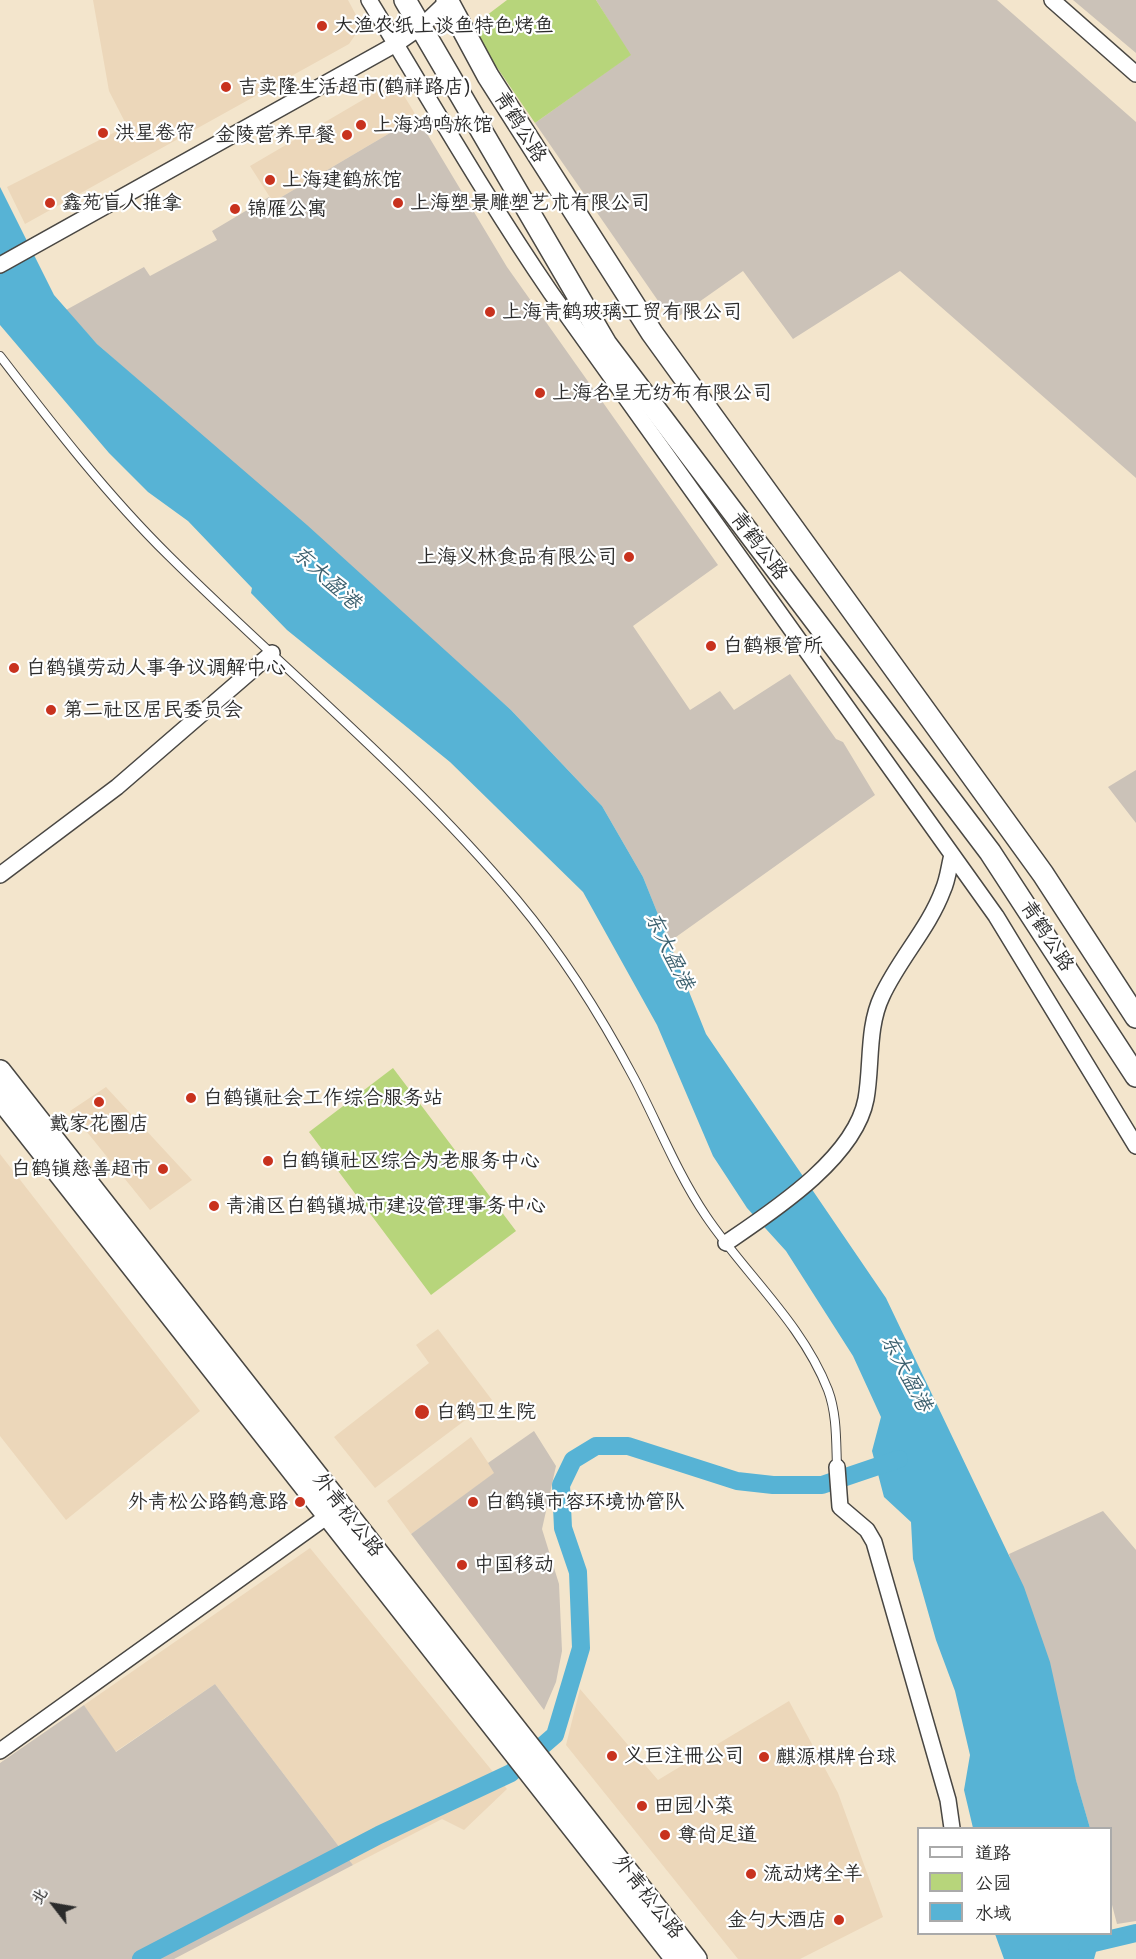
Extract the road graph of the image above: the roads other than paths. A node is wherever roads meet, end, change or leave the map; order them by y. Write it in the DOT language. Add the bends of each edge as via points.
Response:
graph roads {
  1 [pos="369,0"];
  2 [pos="405,0"];
  3 [pos="448,0"];
  4 [pos="1052,0"];
  5 [pos="422,26"];
  6 [pos="396,44"];
  7 [pos="1136,74"];
  8 [pos="0,265"];
  9 [pos="0,356"];
  10 [pos="272,653"];
  11 [pos="952,855"];
  12 [pos="0,875"];
  13 [pos="1136,1017"];
  14 [pos="0,1071"];
  15 [pos="1136,1076"];
  16 [pos="0,1098"];
  17 [pos="1136,1146"];
  18 [pos="726,1243"];
  19 [pos="837,1467"];
  20 [pos="335,1511"];
  21 [pos="0,1751"];
  22 [pos="536,1767"];
  23 [pos="952,1827"];
  24 [pos="676,1959"];
  25 [pos="696,1959"];
  1 -- 6 [label="street"];
  2 -- 5 [label="main road, 青鹤公路"];
  3 -- 5 [label="street"];
  3 -- 13 [label="main road, 青鹤公路" via="488,76 652,333 1043,874"];
  4 -- 7 [label="street"];
  5 -- 6 [label="street"];
  5 -- 15 [label="main road, 青鹤公路" via="606,344 990,852"];
  6 -- 8 [label="street"];
  6 -- 11 [label="street" via="493,207 551,293"];
  9 -- 10 [label="lane" via="106,488 167,554"];
  10 -- 12 [label="street" via="117,788"];
  10 -- 18 [label="lane" via="414,787 519,903 603,1022 677,1166"];
  11 -- 17 [label="street" via="996,916"];
  11 -- 18 [label="street" via="935,909 880,998 860,1119 845,1143 816,1174"];
  14 -- 20 [label="main road, 外青松公路"];
  16 -- 20 [label="main road, 外青松公路"];
  18 -- 19 [label="lane" via="788,1321 828,1391 836,1423"];
  19 -- 23 [label="street" via="838,1501 874,1542 948,1800"];
  20 -- 21 [label="street"];
  20 -- 22 [label="main road, 外青松公路"];
  22 -- 24 [label="main road, 外青松公路"];
  22 -- 25 [label="main road, 外青松公路"];
}
